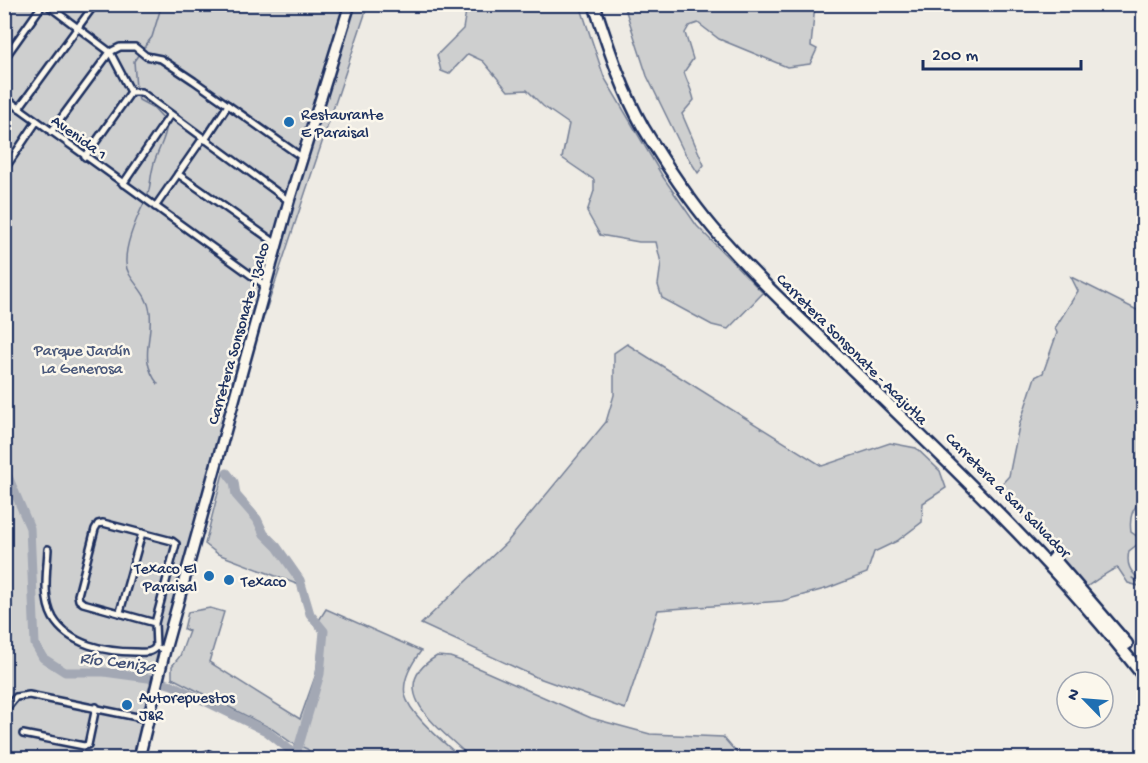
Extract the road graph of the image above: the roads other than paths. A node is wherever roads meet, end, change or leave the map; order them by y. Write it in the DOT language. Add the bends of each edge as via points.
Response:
graph roads {
  1 [pos="45,4"];
  2 [pos="95,4"];
  3 [pos="350,4"];
  4 [pos="594,4"];
  5 [pos="600,4"];
  6 [pos="79,29"];
  7 [pos="110,52"];
  8 [pos="4,59"];
  9 [pos="132,92"];
  10 [pos="4,98"];
  11 [pos="228,105"];
  12 [pos="19,108"];
  13 [pos="167,119"];
  14 [pos="37,121"];
  15 [pos="51,132"];
  16 [pos="204,139"];
  17 [pos="86,157"];
  18 [pos="303,158"];
  19 [pos="4,170"];
  20 [pos="178,174"];
  21 [pos="123,184"];
  22 [pos="289,201"];
  23 [pos="152,205"];
  24 [pos="278,244"];
  25 [pos="266,287"];
  26 [pos="142,533"];
  27 [pos="48,549"];
  28 [pos="120,612"];
  29 [pos="155,623"];
  30 [pos="161,648"];
  31 [pos="1143,666"];
  32 [pos="1143,676"];
  33 [pos="96,708"];
  34 [pos="4,712"];
  35 [pos="147,719"];
  36 [pos="23,734"];
  37 [pos="209,754"];
  38 [pos="139,758"];
  39 [pos="198,759"];
  1 -- 6 [label="street"];
  1 -- 8 [label="street"];
  2 -- 6 [label="street"];
  3 -- 18 [label="main road, Carretera Sonsonate - Izalco"];
  4 -- 32 [label="highway, Carretera Sonsonate - Acajutla" via="620,80 642,125 713,228 1044,559"];
  5 -- 31 [label="highway, Carretera a San Salvador" via="631,91 663,148 706,211 1048,553"];
  6 -- 7 [label="street"];
  6 -- 12 [label="street"];
  7 -- 9 [label="street"];
  7 -- 11 [label="street" via="135,47 146,56 161,59"];
  7 -- 15 [label="street"];
  9 -- 13 [label="street" via="141,93"];
  9 -- 17 [label="street"];
  10 -- 12 [label="street, Avenida 1"];
  11 -- 16 [label="street"];
  11 -- 18 [label="street"];
  12 -- 14 [label="street, Avenida 1"];
  13 -- 16 [label="street"];
  13 -- 21 [label="street"];
  14 -- 15 [label="street, Avenida 1"];
  14 -- 19 [label="street"];
  15 -- 17 [label="street, Avenida 1"];
  16 -- 20 [label="street"];
  16 -- 22 [label="street"];
  17 -- 21 [label="street, Avenida 1"];
  18 -- 22 [label="main road, Carretera Sonsonate - Izalco"];
  20 -- 23 [label="street"];
  20 -- 24 [label="street"];
  21 -- 23 [label="street, Avenida 1"];
  22 -- 24 [label="main road, Carretera Sonsonate - Izalco"];
  23 -- 25 [label="street, Avenida 1"];
  24 -- 25 [label="main road, Carretera Sonsonate - Izalco"];
  25 -- 30 [label="main road, Carretera Sonsonate - Izalco"];
  26 -- 28 [label="street"];
  26 -- 28 [label="street" via="103,523 95,529 79,600"];
  26 -- 29 [label="street" via="176,544"];
  27 -- 30 [label="street" via="47,598 52,617 64,631 75,639 115,652"];
  28 -- 29 [label="street"];
  29 -- 30 [label="street"];
  30 -- 35 [label="main road, Carretera Sonsonate - Izalco" via="160,672"];
  33 -- 34 [label="street" via="29,695 16,697"];
  33 -- 35 [label="street"];
  33 -- 36 [label="street" via="88,745"];
  35 -- 38 [label="main road"];
  37 -- 39 [label="street"];
}
